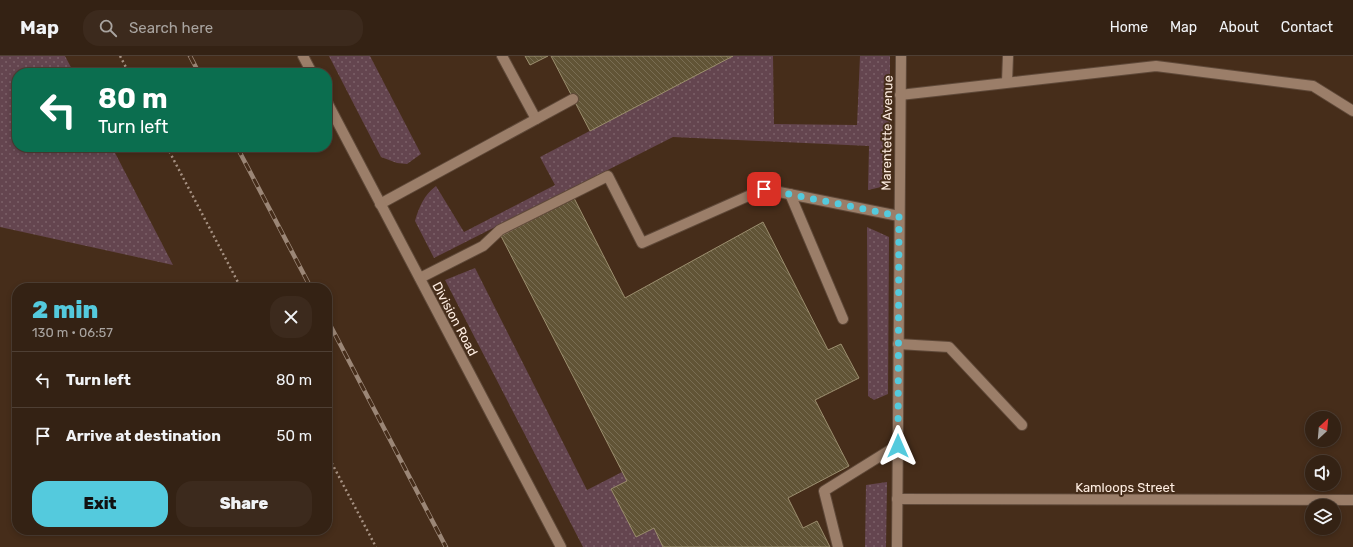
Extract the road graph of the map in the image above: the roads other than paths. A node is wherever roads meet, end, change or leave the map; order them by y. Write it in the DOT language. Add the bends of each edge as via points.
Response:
graph roads {
  1 [pos="303,56"];
  2 [pos="502,56"];
  3 [pos="901,56"];
  4 [pos="1008,56"];
  5 [pos="309,68"];
  6 [pos="1007,82"];
  7 [pos="900,95"];
  8 [pos="573,99"];
  9 [pos="1353,111"];
  10 [pos="332,112"];
  11 [pos="536,119"];
  12 [pos="790,194"];
  13 [pos="380,204"];
  14 [pos="899,216"];
  15 [pos="420,278"];
  16 [pos="843,319"];
  17 [pos="898,344"];
  18 [pos="1022,425"];
  19 [pos="898,446"];
  20 [pos="897,500"];
  21 [pos="1353,500"];
  22 [pos="561,547"];
  23 [pos="838,547"];
  24 [pos="897,547"];
  1 -- 5 [label="street"];
  2 -- 11 [label="street"];
  3 -- 7 [label="street, Marentette Avenue"];
  4 -- 6 [label="street"];
  6 -- 7 [label="street"];
  6 -- 9 [label="street" via="1156,66 1313,86"];
  7 -- 14 [label="street, Marentette Avenue"];
  8 -- 11 [label="street"];
  10 -- 13 [label="street, Division Road"];
  11 -- 13 [label="street"];
  12 -- 14 [label="street"];
  12 -- 15 [label="street" via="764,189 642,243 608,176 500,230 483,246"];
  12 -- 16 [label="street"];
  13 -- 15 [label="street, Division Road"];
  14 -- 17 [label="street, Marentette Avenue"];
  15 -- 22 [label="street, Division Road"];
  17 -- 18 [label="street" via="949,348"];
  17 -- 19 [label="street, Marentette Avenue"];
  19 -- 20 [label="street, Marentette Avenue"];
  19 -- 23 [label="street" via="824,491"];
  20 -- 21 [label="street, Kamloops Street"];
  20 -- 24 [label="street, Marentette Avenue"];
}
